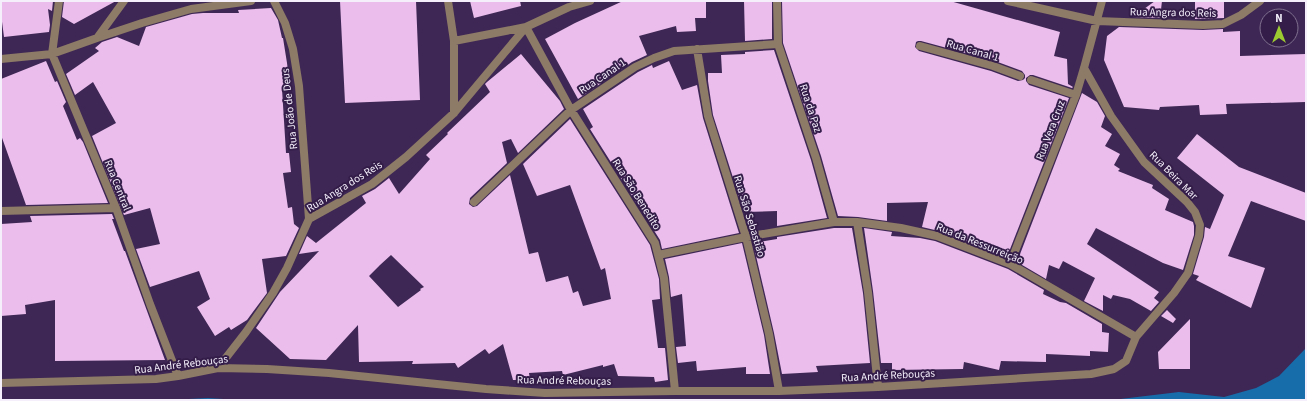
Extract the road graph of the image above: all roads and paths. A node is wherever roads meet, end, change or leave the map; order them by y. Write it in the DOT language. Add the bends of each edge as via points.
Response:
graph roads {
  1 [pos="59,1"];
  2 [pos="124,1"];
  3 [pos="251,1"];
  4 [pos="274,1"];
  5 [pos="448,1"];
  6 [pos="590,1"];
  7 [pos="777,1"];
  8 [pos="1008,1"];
  9 [pos="1102,1"];
  10 [pos="1260,1"];
  11 [pos="1097,21"];
  12 [pos="526,27"];
  13 [pos="97,38"];
  14 [pos="454,41"];
  15 [pos="778,44"];
  16 [pos="920,46"];
  17 [pos="697,49"];
  18 [pos="52,54"];
  19 [pos="1,59"];
  20 [pos="1084,68"];
  21 [pos="1020,76"];
  22 [pos="1031,80"];
  23 [pos="1076,95"];
  24 [pos="571,110"];
  25 [pos="454,113"];
  26 [pos="474,202"];
  27 [pos="116,208"];
  28 [pos="1,211"];
  29 [pos="309,219"];
  30 [pos="834,222"];
  31 [pos="857,222"];
  32 [pos="746,237"];
  33 [pos="658,255"];
  34 [pos="1010,264"];
  35 [pos="1136,337"];
  36 [pos="1126,360"];
  37 [pos="218,368"];
  38 [pos="178,376"];
  39 [pos="1,383"];
  40 [pos="878,387"];
  41 [pos="675,391"];
  42 [pos="779,391"];
  1 -- 18 [label="street"];
  2 -- 13 [label="street"];
  3 -- 13 [label="street" via="190,10"];
  4 -- 29 [label="street, Rua João de Deus" via="285,23 298,78"];
  5 -- 14 [label="street"];
  6 -- 12 [label="street, Rua Angra dos Reis" via="569,7"];
  7 -- 15 [label="street, Rua da Paz"];
  8 -- 11 [label="street, Rua Angra dos Reis"];
  9 -- 11 [label="street, Rua Vera Cruz"];
  10 -- 11 [label="street, Rua Angra dos Reis" via="1241,15 1222,24"];
  11 -- 20 [label="street, Rua Vera Cruz"];
  12 -- 14 [label="street, Rua Angra dos Reis"];
  12 -- 24 [label="street, Rua São Benedito"];
  12 -- 25 [label="street, Rua Angra dos Reis"];
  13 -- 18 [label="street"];
  14 -- 25 [label="street"];
  15 -- 17 [label="street, Rua Canal 1"];
  15 -- 30 [label="street, Rua da Paz" via="816,158"];
  16 -- 21 [label="street, Rua Canal 1"];
  17 -- 24 [label="street, Rua Canal 1" via="674,51 635,67"];
  17 -- 32 [label="street, Rua São Sebastião" via="708,116"];
  18 -- 19 [label="street"];
  18 -- 27 [label="street, Rua Central"];
  20 -- 23 [label="street, Rua Vera Cruz"];
  20 -- 35 [label="street, Rua Beira Mar" via="1111,116 1144,162 1187,202 1200,224 1188,273 1174,294"];
  22 -- 23 [label="street"];
  23 -- 34 [label="street, Rua Vera Cruz"];
  24 -- 26 [label="street, Rua Canal 1"];
  24 -- 33 [label="street, Rua São Benedito" via="655,243"];
  25 -- 29 [label="street, Rua Angra dos Reis" via="372,184"];
  27 -- 28 [label="street"];
  27 -- 38 [label="street, Rua Central"];
  29 -- 37 [label="street, Rua Angra dos Reis" via="273,293"];
  30 -- 31 [label="street, Rua da Ressurreição"];
  30 -- 32 [label="street, Rua da Ressurreição"];
  31 -- 34 [label="street, Rua da Ressurreição" via="937,236"];
  31 -- 40 [label="street" via="868,292"];
  32 -- 33 [label="street, Rua da Ressurreição"];
  32 -- 42 [label="street, Rua São Sebastião" via="769,334"];
  33 -- 41 [label="street, Rua São Benedito" via="664,278"];
  34 -- 35 [label="street, Rua da Ressurreição"];
  35 -- 36 [label="street, Rua Beira Mar"];
  36 -- 40 [label="street, Rua André Rebouças" via="1114,369 1091,374"];
  37 -- 38 [label="street, Rua André Rebouças"];
  37 -- 41 [label="street, Rua André Rebouças" via="329,373 545,393"];
  38 -- 39 [label="street, Rua André Rebouças" via="133,380"];
  40 -- 42 [label="street, Rua André Rebouças"];
  41 -- 42 [label="street, Rua André Rebouças"];
}
